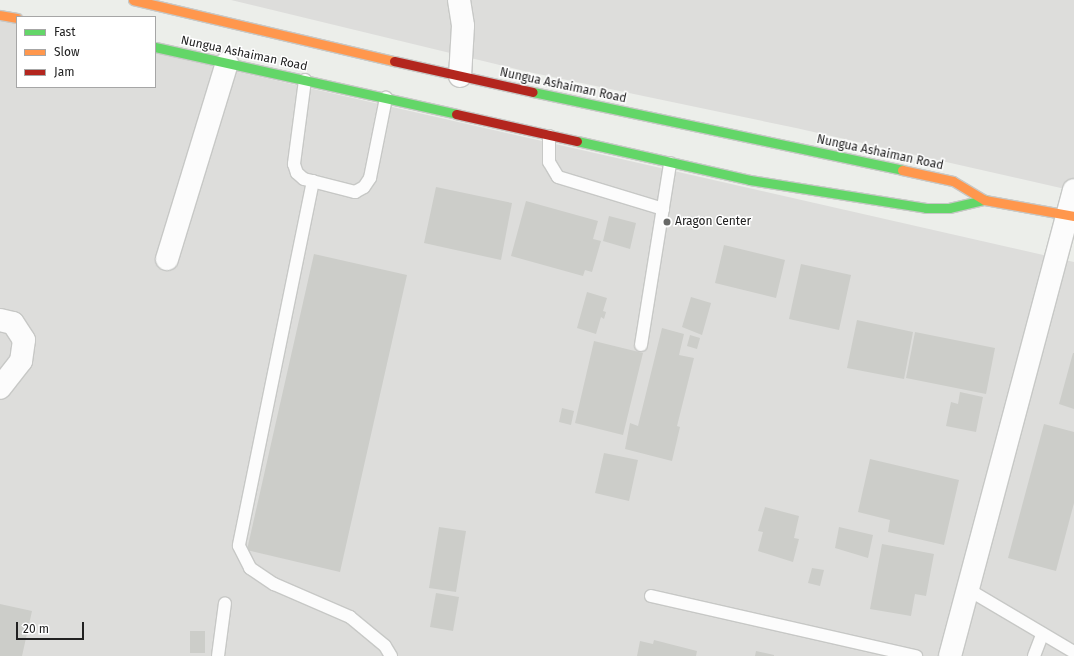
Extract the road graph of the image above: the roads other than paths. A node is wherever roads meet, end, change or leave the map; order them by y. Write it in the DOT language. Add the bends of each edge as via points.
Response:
graph roads {
  1 [pos="133,0"];
  2 [pos="459,0"];
  3 [pos="0,15"];
  4 [pos="16,18"];
  5 [pos="156,47"];
  6 [pos="227,63"];
  7 [pos="460,76"];
  8 [pos="305,80"];
  9 [pos="386,98"];
  10 [pos="548,136"];
  11 [pos="670,163"];
  12 [pos="935,177"];
  13 [pos="313,181"];
  14 [pos="1074,190"];
  15 [pos="986,200"];
  16 [pos="926,208"];
  17 [pos="662,209"];
  18 [pos="1071,215"];
  19 [pos="167,259"];
  20 [pos="0,320"];
  21 [pos="641,345"];
  22 [pos="0,388"];
  23 [pos="969,590"];
  24 [pos="651,596"];
  25 [pos="225,603"];
  26 [pos="1042,635"];
  27 [pos="1074,652"];
  28 [pos="218,656"];
  29 [pos="391,656"];
  30 [pos="916,656"];
  31 [pos="950,656"];
  32 [pos="1034,656"];
  1 -- 7 [label="main road, Nungua Ashaiman Road"];
  2 -- 7 [label="street" via="463,26"];
  3 -- 4 [label="main road"];
  5 -- 6 [label="main road, Nungua Ashaiman Road"];
  6 -- 8 [label="main road, Nungua Ashaiman Road"];
  6 -- 19 [label="street"];
  7 -- 12 [label="main road, Nungua Ashaiman Road"];
  8 -- 9 [label="main road, Nungua Ashaiman Road"];
  8 -- 13 [label="lane" via="294,164 297,173"];
  9 -- 10 [label="main road, Nungua Ashaiman Road"];
  9 -- 13 [label="lane" via="370,178 364,187 355,192"];
  10 -- 11 [label="main road, Nungua Ashaiman Road"];
  10 -- 17 [label="lane" via="549,162 558,177"];
  11 -- 16 [label="main road, Nungua Ashaiman Road" via="776,185"];
  11 -- 17 [label="lane"];
  12 -- 15 [label="main road, Nungua Ashaiman Road" via="953,181"];
  12 -- 16 [label="main road"];
  13 -- 29 [label="lane" via="239,546 250,568 274,584 350,617 385,646"];
  14 -- 18 [label="street"];
  15 -- 16 [label="main road, Nungua Ashaiman Road" via="949,208"];
  15 -- 18 [label="main road, Nungua Ashaiman Road"];
  17 -- 21 [label="lane"];
  18 -- 23 [label="street"];
  20 -- 22 [label="street" via="13,323 24,340 21,361"];
  23 -- 26 [label="lane"];
  23 -- 31 [label="street"];
  24 -- 30 [label="lane"];
  25 -- 28 [label="lane"];
  26 -- 27 [label="lane"];
  26 -- 32 [label="lane"];
}
